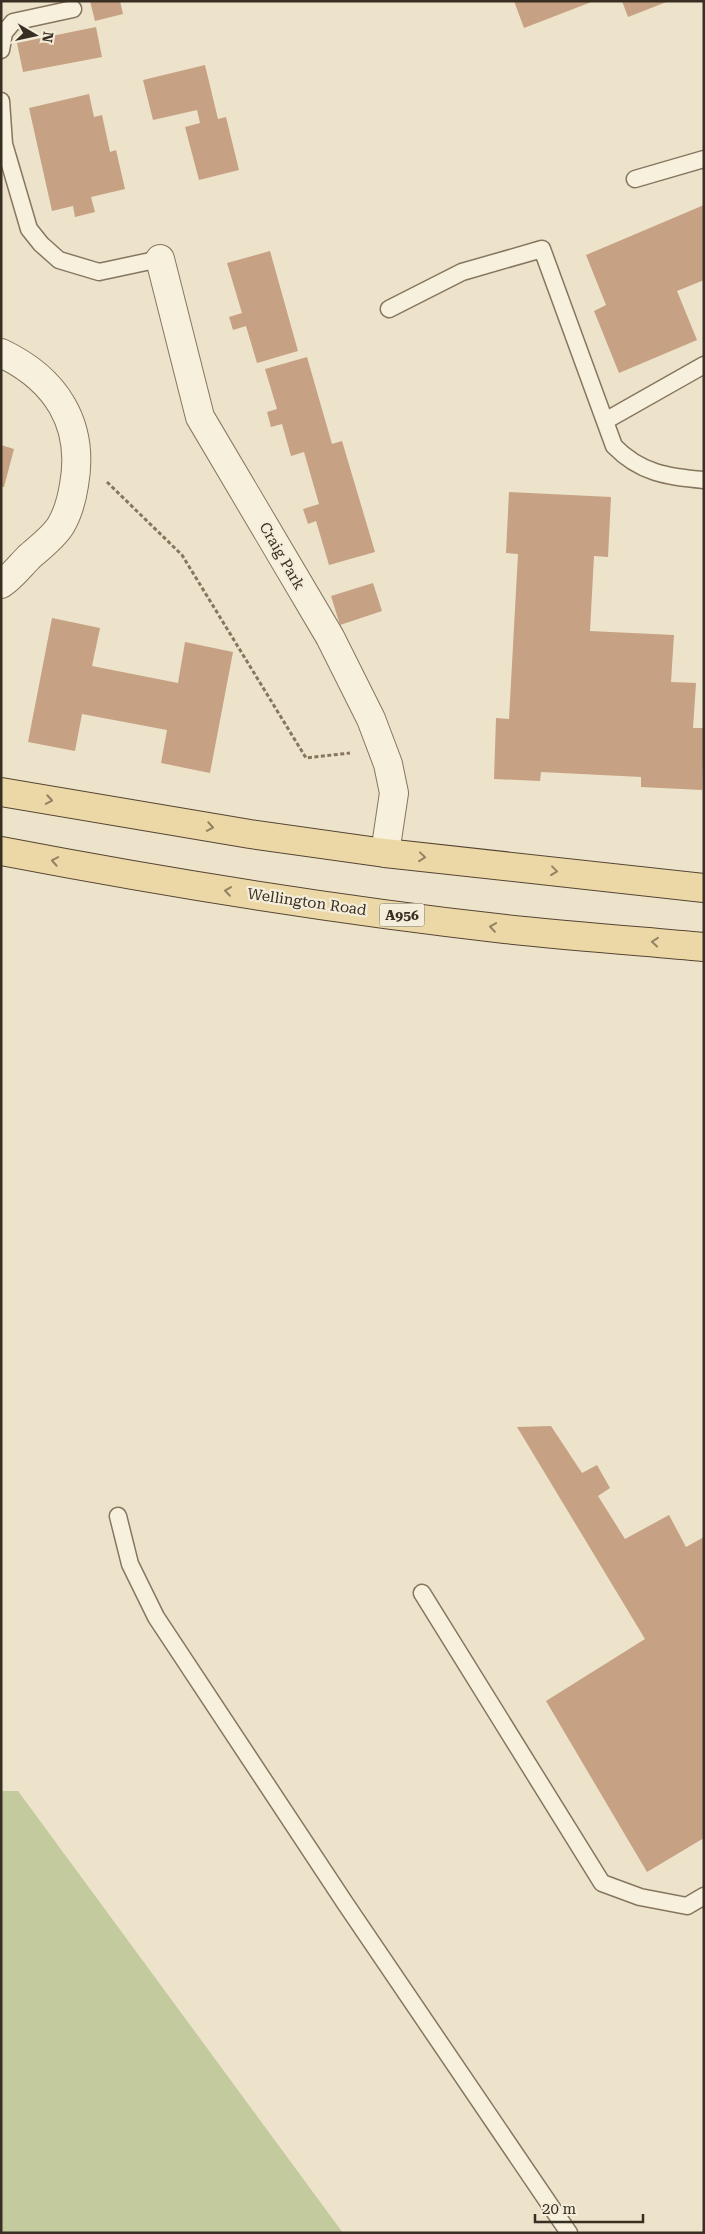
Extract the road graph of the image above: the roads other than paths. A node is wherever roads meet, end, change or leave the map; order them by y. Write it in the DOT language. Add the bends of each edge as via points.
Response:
graph roads {
  1 [pos="73,8"];
  2 [pos="1,50"];
  3 [pos="1,101"];
  4 [pos="704,159"];
  5 [pos="635,179"];
  6 [pos="160,259"];
  7 [pos="389,309"];
  8 [pos="1,353"];
  9 [pos="704,365"];
  10 [pos="605,421"];
  11 [pos="704,480"];
  12 [pos="1,584"];
  13 [pos="1,792"];
  14 [pos="1,851"];
  15 [pos="385,853"];
  16 [pos="704,888"];
  17 [pos="704,947"];
  18 [pos="118,1516"];
  19 [pos="422,1593"];
  20 [pos="704,1896"];
  21 [pos="568,2233"];
  1 -- 2 [label="lane" via="13,22 4,33"];
  3 -- 6 [label="lane" via="4,144 30,229 41,244 59,260 99,272"];
  4 -- 5 [label="lane"];
  6 -- 15 [label="street, Craig Park" via="200,417 330,637 383,750 394,793"];
  7 -- 10 [label="lane" via="462,272 542,249"];
  8 -- 12 [label="street" via="43,380 63,407 74,436 78,464 72,496 61,526"];
  9 -- 10 [label="lane"];
  10 -- 11 [label="lane" via="614,446 627,460 644,469 673,477"];
  13 -- 15 [label="main road, one-way"];
  17 -- 14 [label="main road, Wellington Road / A956, one-way" via="505,929 329,906 205,888"];
  15 -- 16 [label="main road, one-way"];
  18 -- 21 [label="lane" via="130,1564 156,1617"];
  19 -- 20 [label="lane" via="602,1883 640,1897 687,1906"];
}
